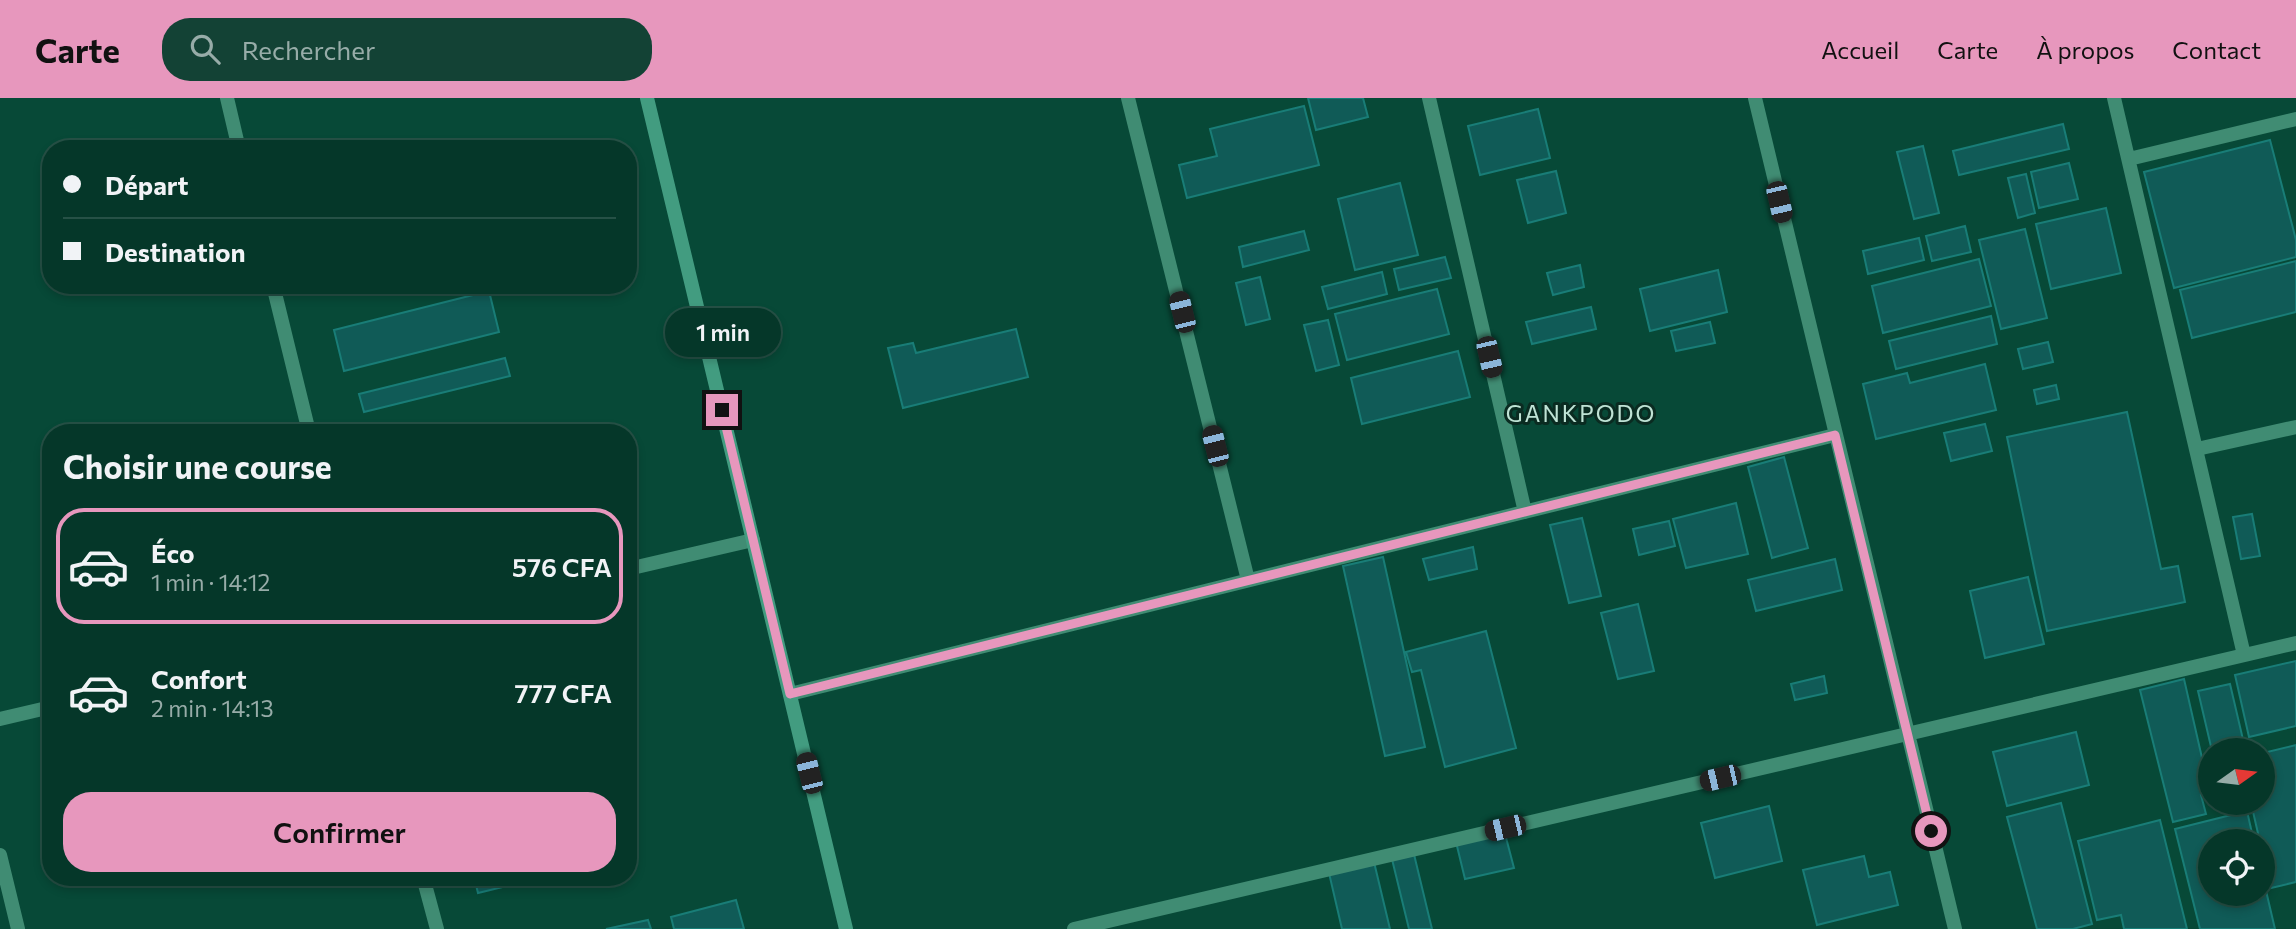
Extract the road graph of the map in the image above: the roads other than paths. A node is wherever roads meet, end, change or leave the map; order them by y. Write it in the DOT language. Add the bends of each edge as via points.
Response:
graph roads {
  1 [pos="227,98"];
  2 [pos="647,98"];
  3 [pos="1128,98"];
  4 [pos="1429,98"];
  5 [pos="1755,98"];
  6 [pos="2114,98"];
  7 [pos="2296,120"];
  8 [pos="237,140"];
  9 [pos="2129,159"];
  10 [pos="275,294"];
  11 [pos="307,424"];
  12 [pos="2296,427"];
  13 [pos="1835,435"];
  14 [pos="2197,449"];
  15 [pos="1525,512"];
  16 [pos="753,540"];
  17 [pos="637,567"];
  18 [pos="1248,580"];
  19 [pos="2296,643"];
  20 [pos="2244,655"];
  21 [pos="790,694"];
  22 [pos="42,709"];
  23 [pos="0,719"];
  24 [pos="1908,733"];
  25 [pos="0,855"];
  26 [pos="425,886"];
  27 [pos="18,929"];
  28 [pos="437,929"];
  29 [pos="846,929"];
  30 [pos="1074,929"];
  31 [pos="1955,929"];
  1 -- 8 [label="street"];
  2 -- 16 [label="street"];
  3 -- 18 [label="street"];
  4 -- 15 [label="street"];
  5 -- 13 [label="street"];
  6 -- 9 [label="street"];
  7 -- 9 [label="street"];
  9 -- 14 [label="street"];
  10 -- 11 [label="street"];
  12 -- 14 [label="street"];
  13 -- 15 [label="street"];
  13 -- 24 [label="street"];
  14 -- 20 [label="street"];
  15 -- 18 [label="street"];
  16 -- 17 [label="street"];
  16 -- 21 [label="street"];
  18 -- 21 [label="street"];
  19 -- 20 [label="street"];
  20 -- 24 [label="street"];
  21 -- 29 [label="street"];
  22 -- 23 [label="street"];
  24 -- 30 [label="street"];
  24 -- 31 [label="street"];
  25 -- 27 [label="street"];
  26 -- 28 [label="street"];
}
